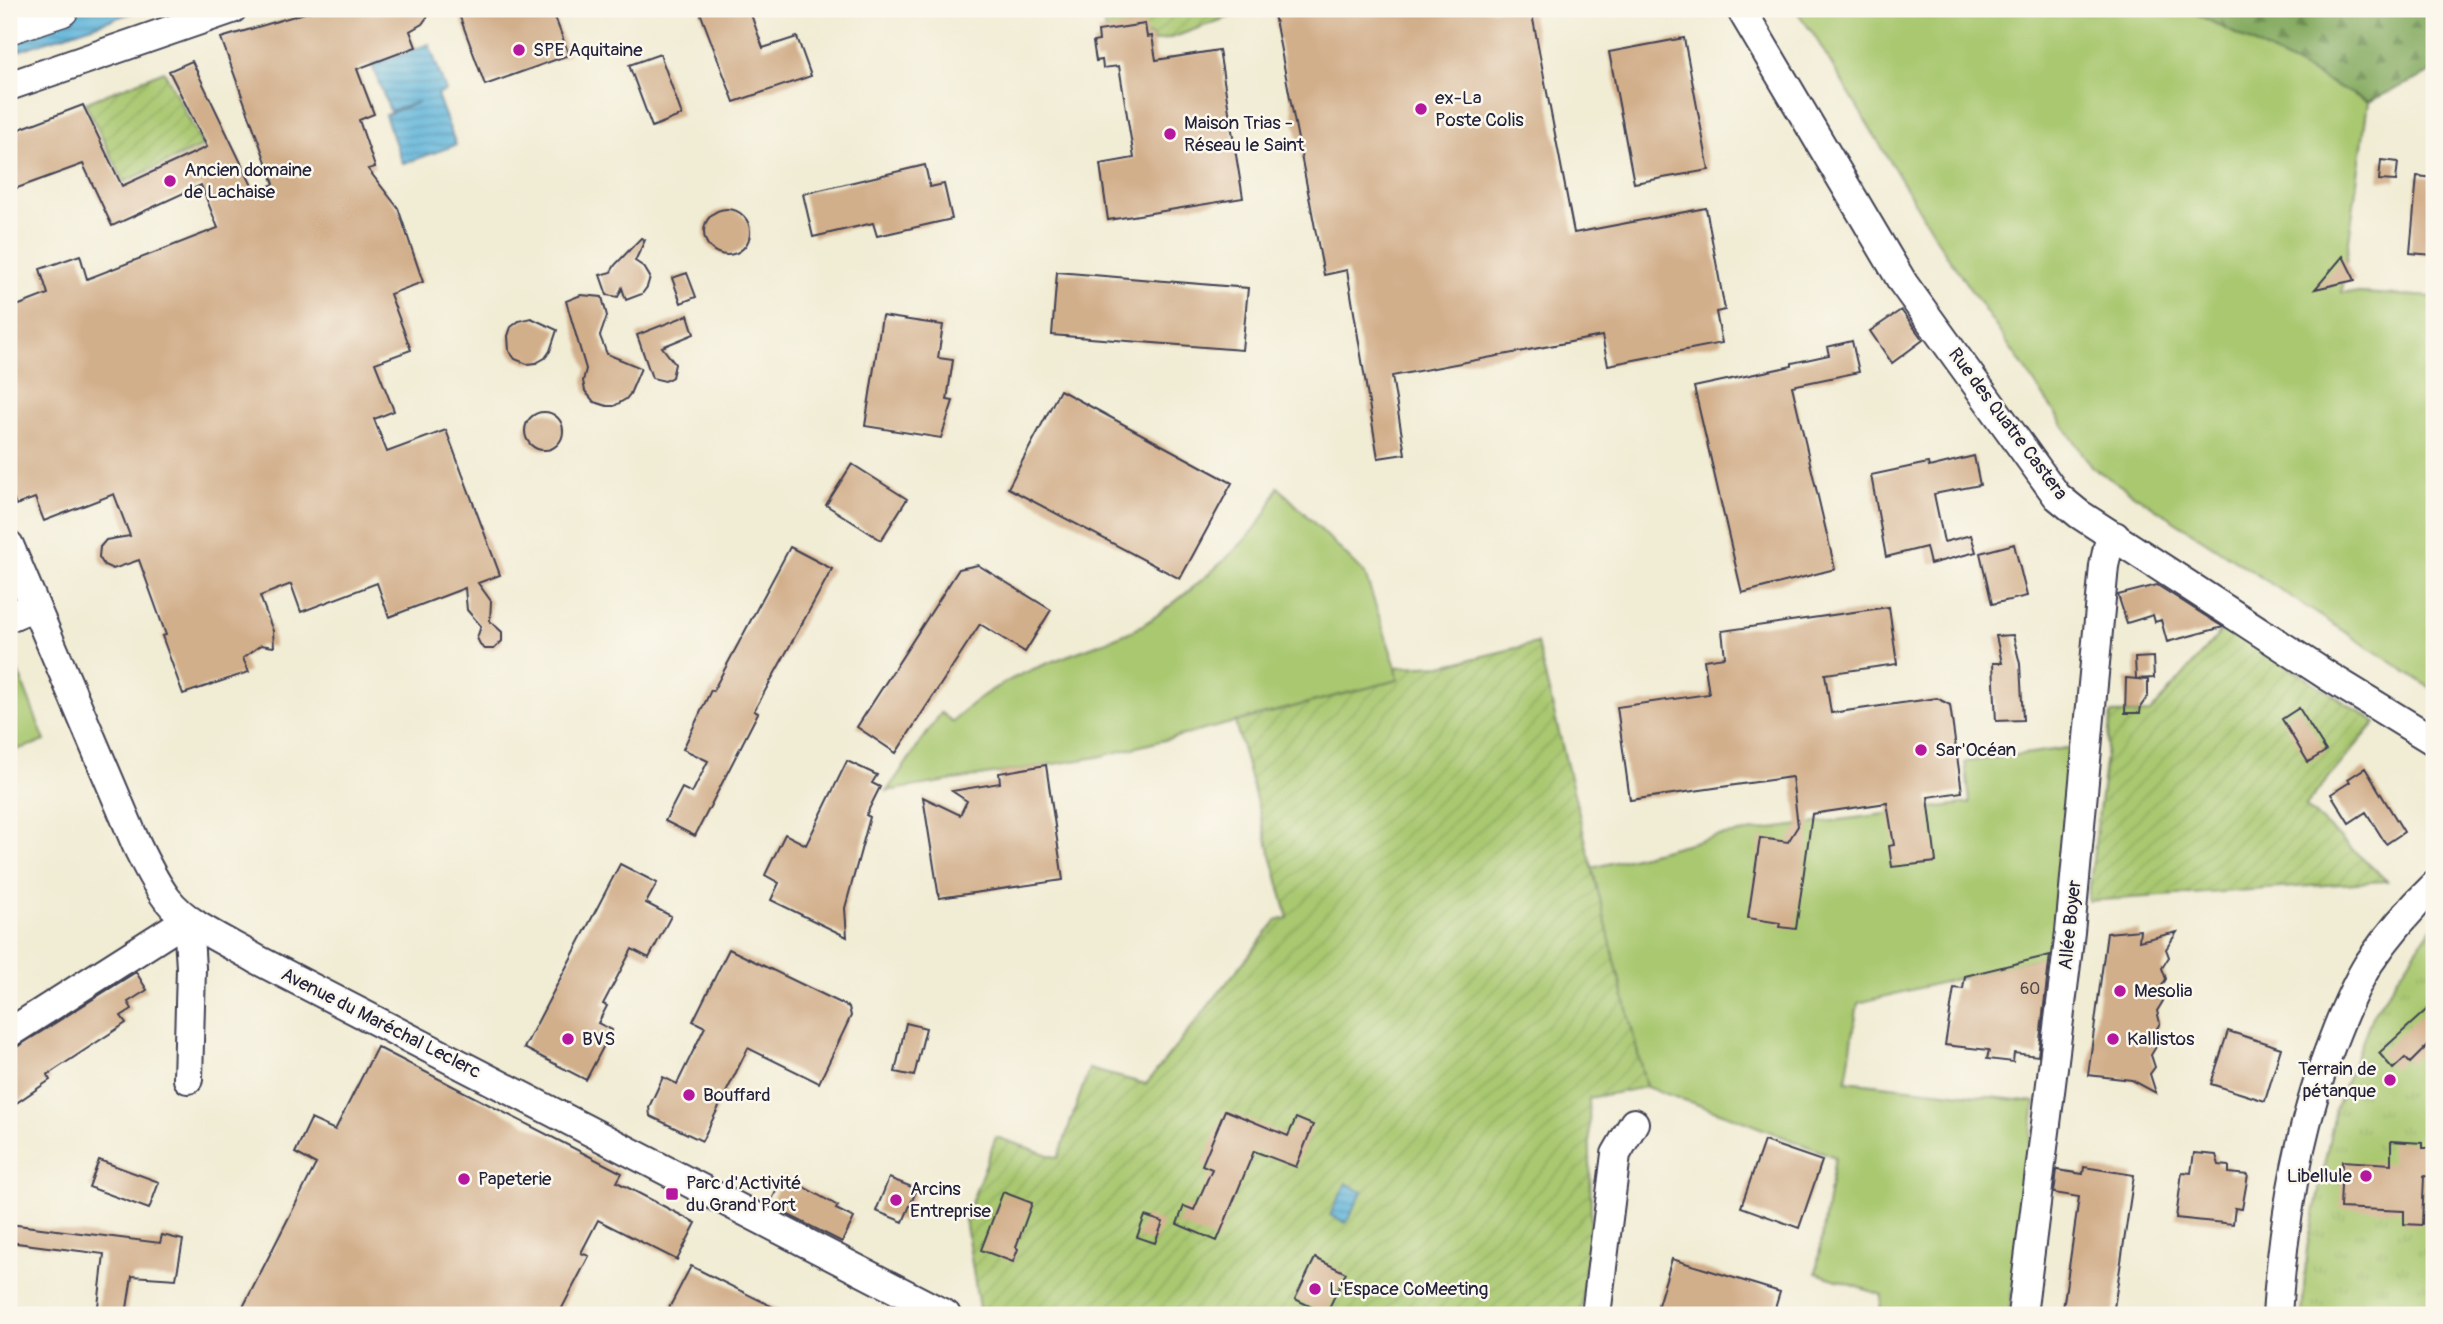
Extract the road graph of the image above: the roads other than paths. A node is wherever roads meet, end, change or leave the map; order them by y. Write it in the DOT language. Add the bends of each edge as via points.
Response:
graph roads {
  1 [pos="61,9"];
  2 [pos="232,9"];
  3 [pos="1741,9"];
  4 [pos="9,26"];
  5 [pos="9,86"];
  6 [pos="2115,536"];
  7 [pos="9,545"];
  8 [pos="35,606"];
  9 [pos="9,617"];
  10 [pos="2434,741"];
  11 [pos="2434,886"];
  12 [pos="188,919"];
  13 [pos="9,1033"];
  14 [pos="188,1079"];
  15 [pos="1634,1123"];
  16 [pos="946,1315"];
  17 [pos="1596,1315"];
  18 [pos="2022,1315"];
  19 [pos="2277,1315"];
  1 -- 4 [label="main road"];
  2 -- 5 [label="street"];
  3 -- 6 [label="street, Rue des Quatre Castera" via="1903,283 2057,496"];
  6 -- 10 [label="street, Rue des Quatre Castera"];
  6 -- 18 [label="street, Allée Boyer" via="2104,566 2070,932"];
  7 -- 8 [label="street, Avenue du Maréchal Leclerc"];
  8 -- 9 [label="street"];
  8 -- 12 [label="street, Avenue du Maréchal Leclerc" via="137,846 156,883"];
  11 -- 19 [label="street" via="2396,926 2368,965 2325,1061 2291,1184"];
  12 -- 13 [label="street"];
  12 -- 14 [label="street"];
  12 -- 16 [label="street, Avenue du Maréchal Leclerc" via="258,960"];
  15 -- 17 [label="street" via="1616,1154"];
}
